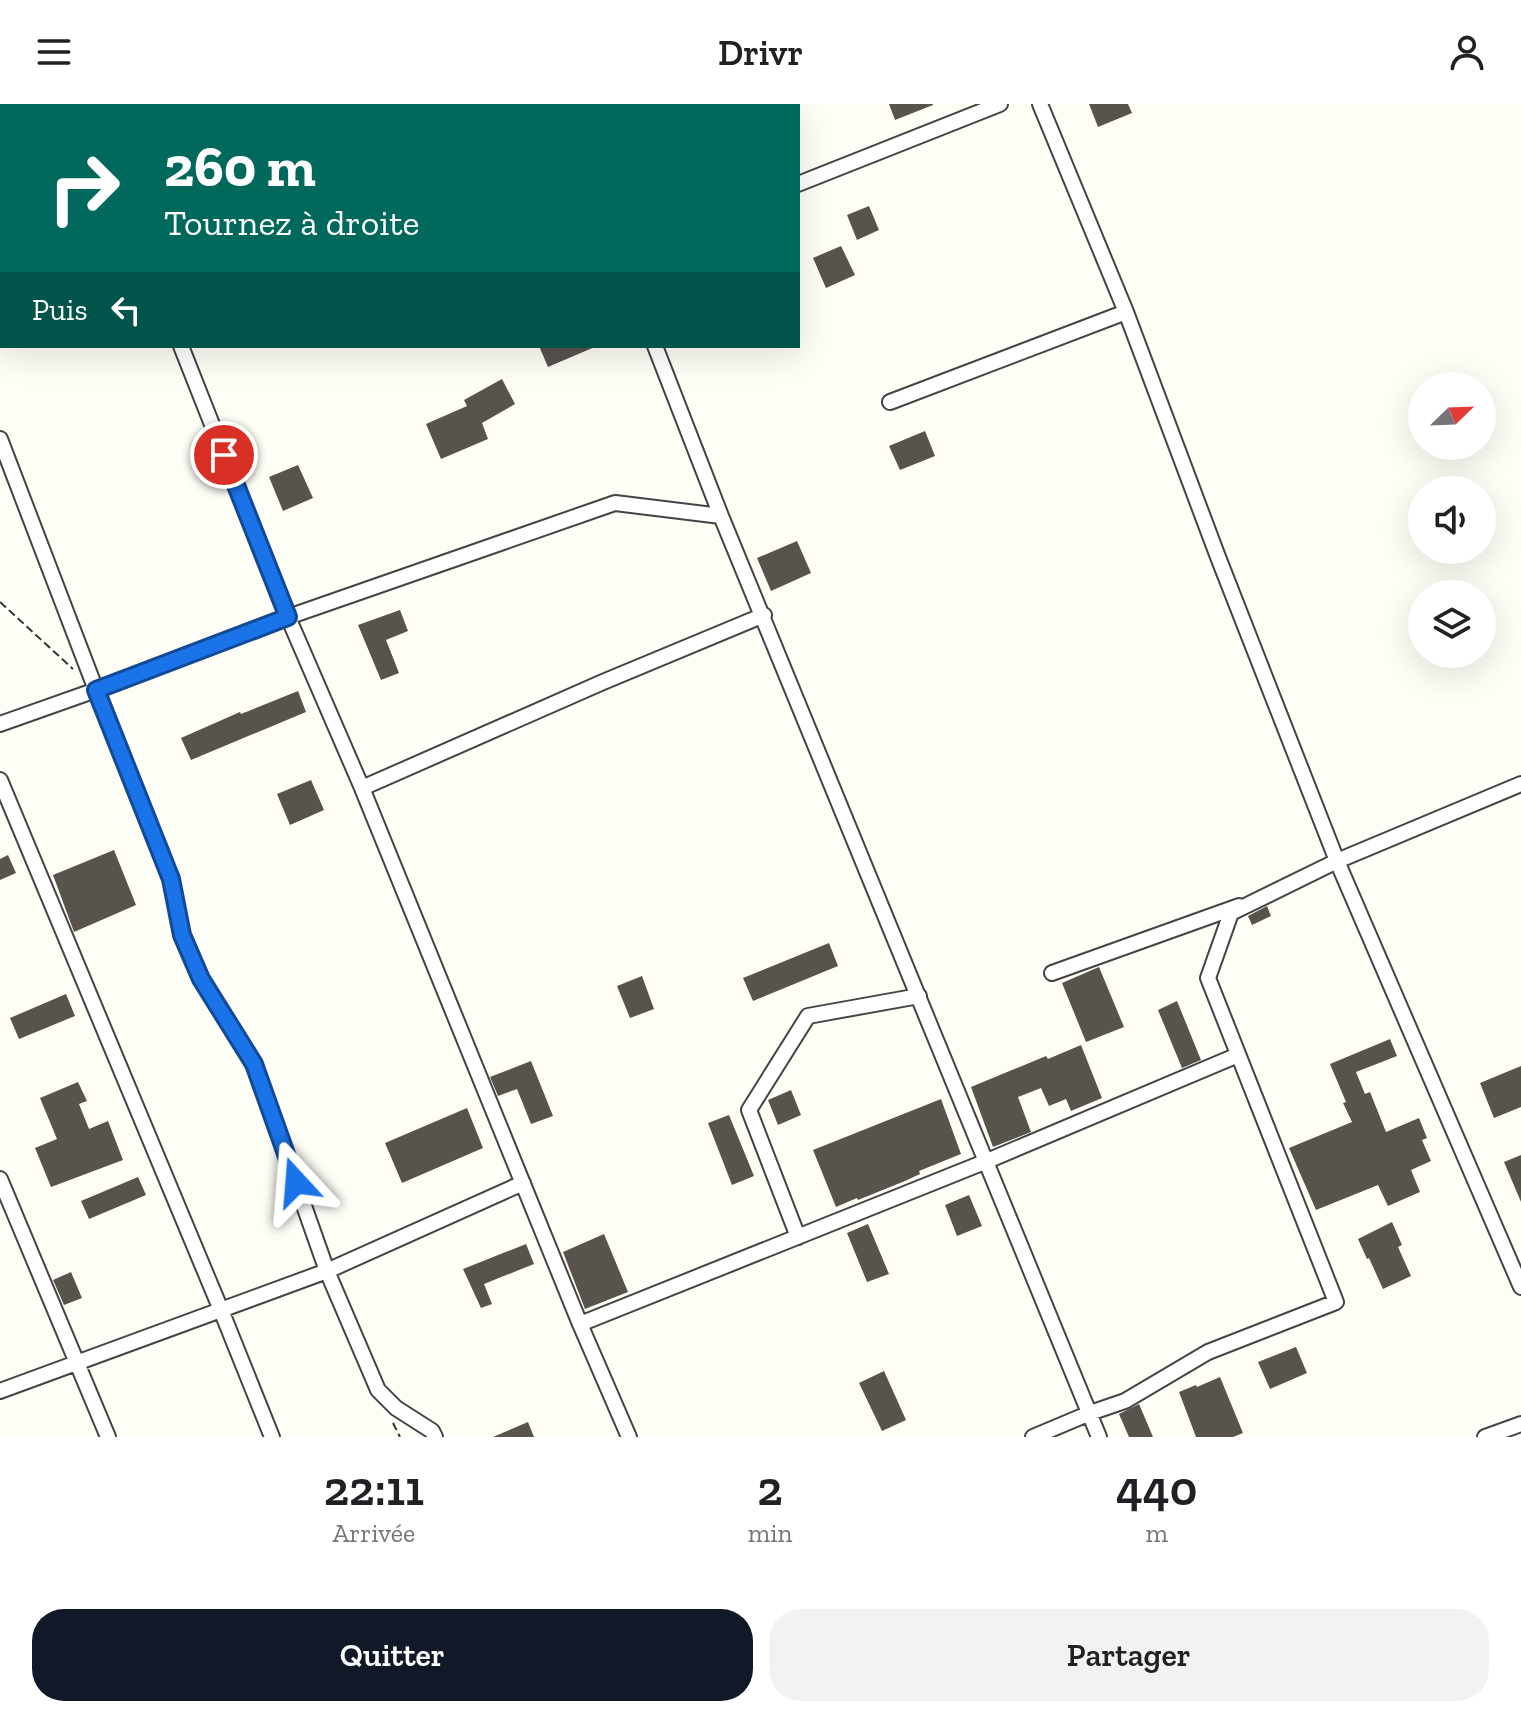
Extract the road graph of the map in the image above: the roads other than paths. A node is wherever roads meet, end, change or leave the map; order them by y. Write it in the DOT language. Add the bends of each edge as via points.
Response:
graph roads {
  1 [pos="1000,104"];
  2 [pos="1040,104"];
  3 [pos="800,183"];
  4 [pos="1126,312"];
  5 [pos="182,348"];
  6 [pos="656,348"];
  7 [pos="890,402"];
  8 [pos="0,439"];
  9 [pos="721,516"];
  10 [pos="764,615"];
  11 [pos="288,617"];
  12 [pos="96,690"];
  13 [pos="0,724"];
  14 [pos="0,780"];
  15 [pos="1521,784"];
  16 [pos="362,788"];
  17 [pos="1337,861"];
  18 [pos="1262,897"];
  19 [pos="1052,973"];
  20 [pos="919,996"];
  21 [pos="1238,1055"];
  22 [pos="987,1161"];
  23 [pos="0,1179"];
  24 [pos="523,1183"];
  25 [pos="798,1237"];
  26 [pos="327,1271"];
  27 [pos="1521,1287"];
  28 [pos="221,1310"];
  29 [pos="580,1324"];
  30 [pos="78,1364"];
  31 [pos="0,1391"];
  32 [pos="1090,1413"];
  33 [pos="1521,1424"];
  34 [pos="108,1437"];
  35 [pos="272,1437"];
  36 [pos="435,1437"];
  37 [pos="629,1437"];
  38 [pos="1033,1437"];
  39 [pos="1099,1437"];
  40 [pos="1485,1437"];
  1 -- 3 [label="street"];
  2 -- 4 [label="street"];
  4 -- 7 [label="street"];
  4 -- 17 [label="street"];
  5 -- 11 [label="street"];
  6 -- 9 [label="street"];
  8 -- 12 [label="street"];
  9 -- 10 [label="street"];
  9 -- 11 [label="street" via="615,503"];
  10 -- 16 [label="street"];
  10 -- 20 [label="street"];
  11 -- 12 [label="street"];
  11 -- 16 [label="street"];
  12 -- 13 [label="street"];
  12 -- 26 [label="street" via="171,879 182,935 201,979 254,1064"];
  14 -- 28 [label="street"];
  15 -- 17 [label="street"];
  16 -- 24 [label="street"];
  17 -- 18 [label="street"];
  17 -- 27 [label="street"];
  18 -- 19 [label="street"];
  18 -- 21 [label="street" via="1231,913 1208,978"];
  20 -- 22 [label="street"];
  20 -- 25 [label="street" via="808,1016 749,1110"];
  21 -- 22 [label="street"];
  21 -- 32 [label="street" via="1336,1302 1208,1352 1125,1401"];
  22 -- 25 [label="street"];
  22 -- 32 [label="street"];
  23 -- 30 [label="street"];
  24 -- 26 [label="street"];
  24 -- 29 [label="street"];
  25 -- 29 [label="street"];
  26 -- 28 [label="street"];
  26 -- 36 [label="street" via="378,1390"];
  28 -- 30 [label="street"];
  28 -- 35 [label="street"];
  29 -- 37 [label="street"];
  30 -- 31 [label="street"];
  30 -- 34 [label="street"];
  32 -- 38 [label="street"];
  32 -- 39 [label="street"];
  33 -- 40 [label="street"];
}
